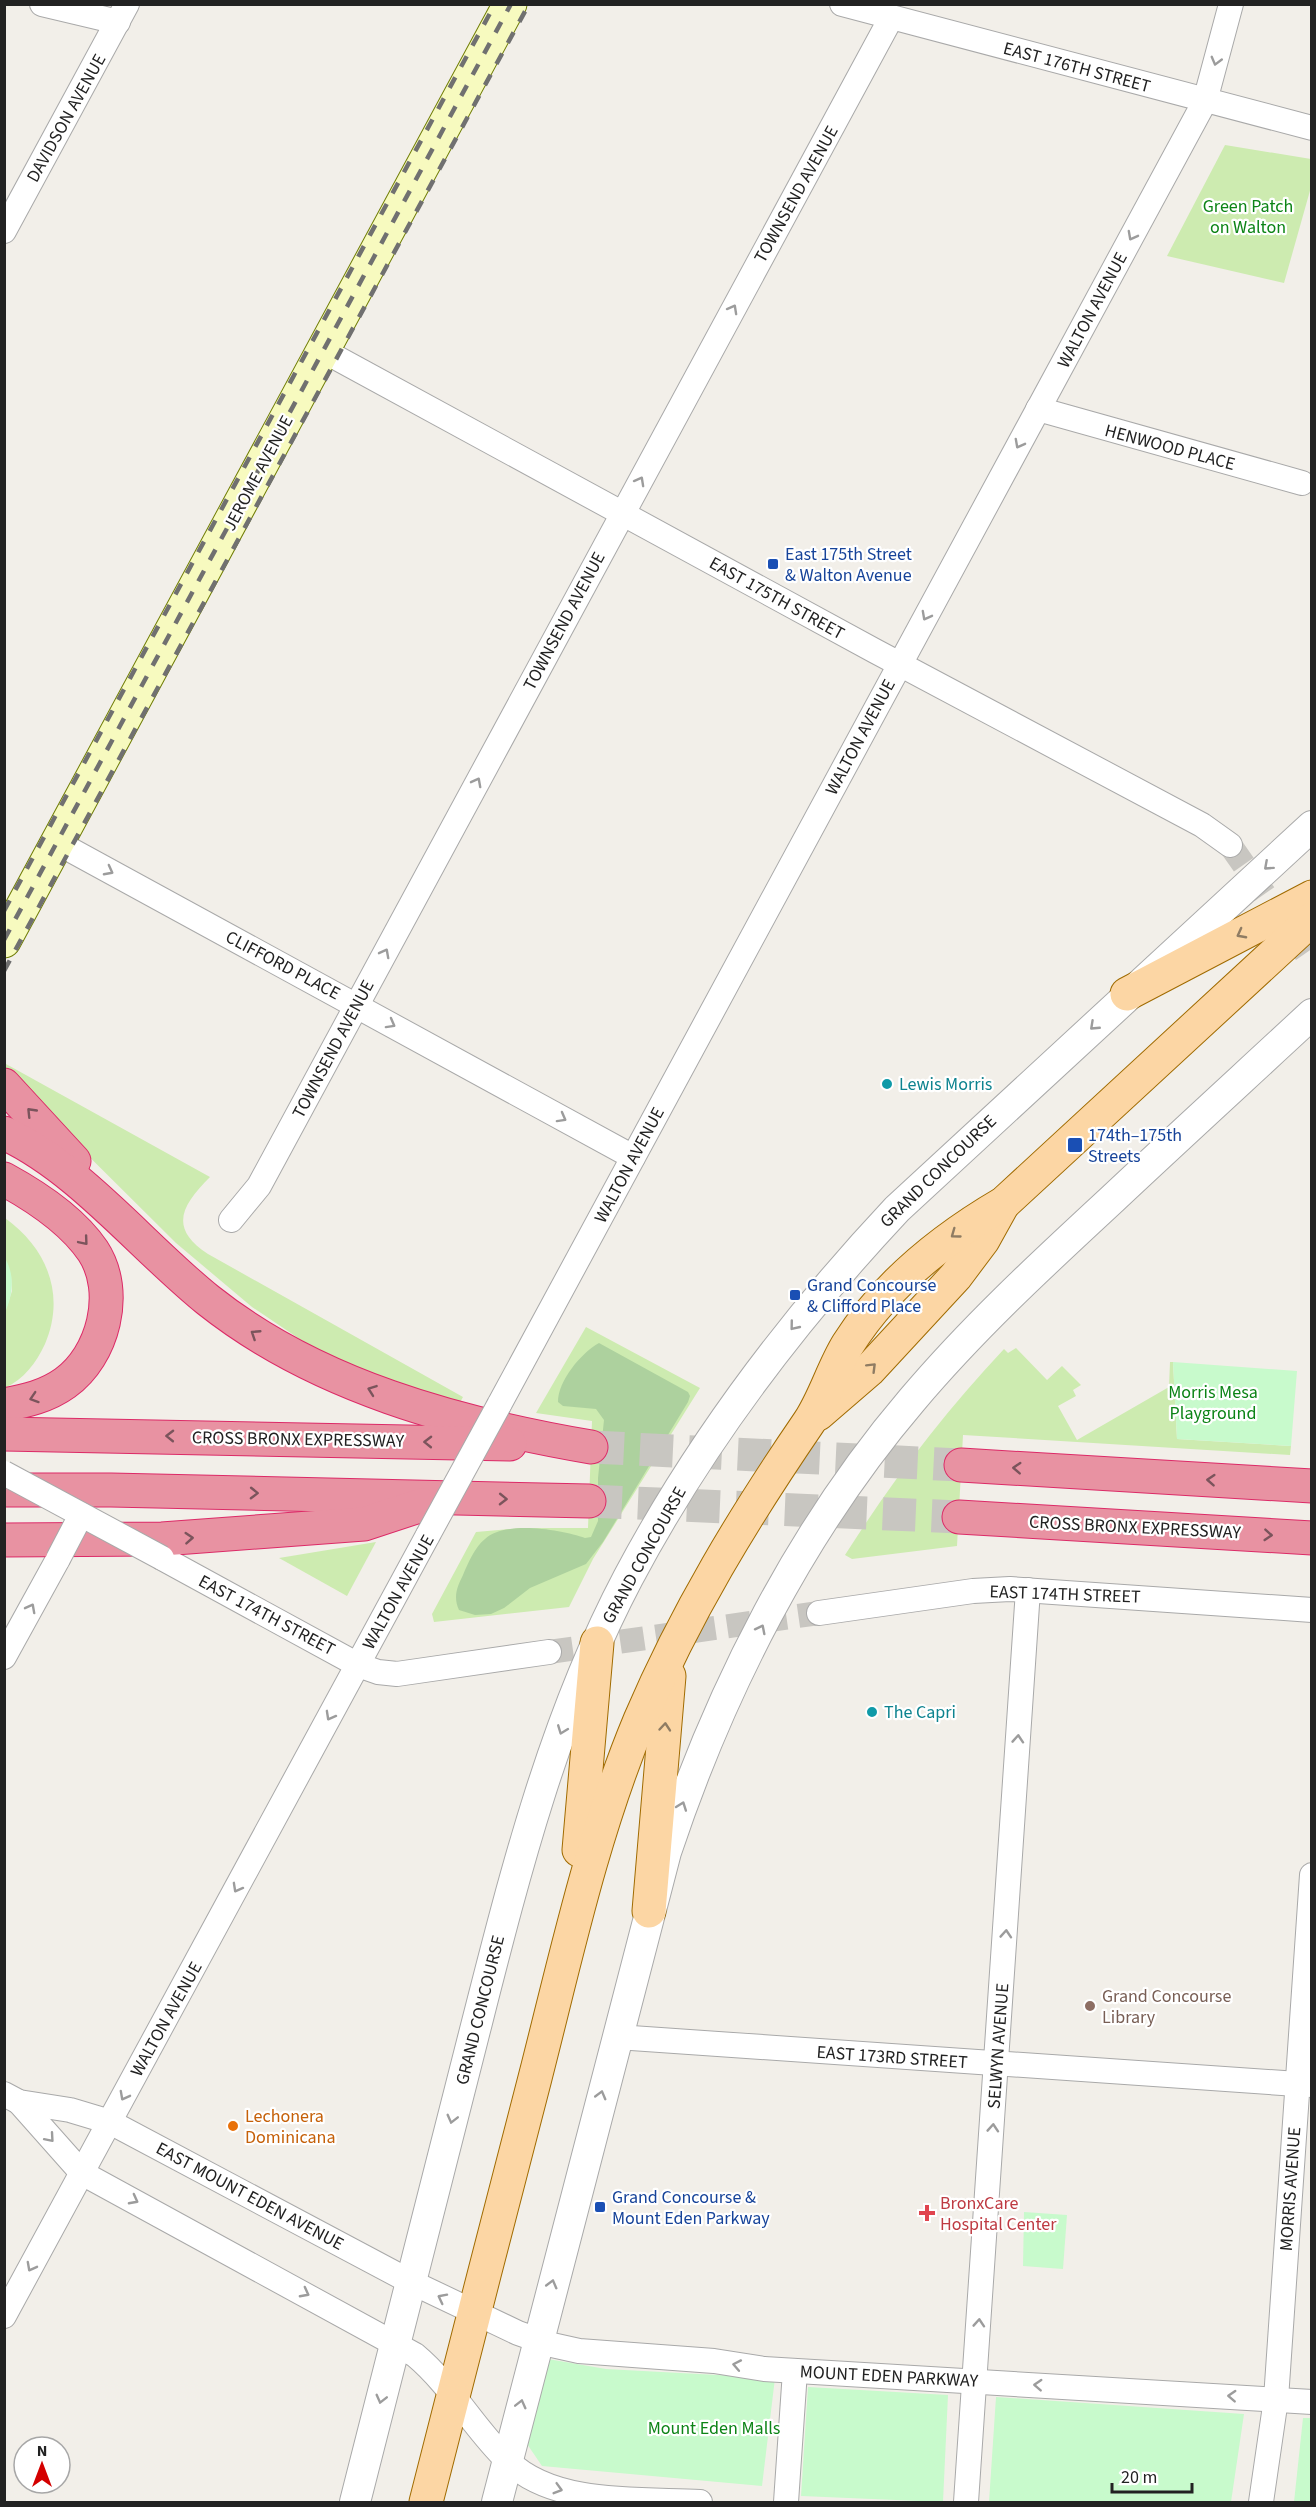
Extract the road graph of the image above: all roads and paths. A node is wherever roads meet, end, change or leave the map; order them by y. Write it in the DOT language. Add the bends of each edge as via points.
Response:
graph roads {
  1 [pos="42,4"];
  2 [pos="510,4"];
  3 [pos="842,4"];
  4 [pos="1231,4"];
  5 [pos="123,13"];
  6 [pos="891,18"];
  7 [pos="1205,101"];
  8 [pos="1311,128"];
  9 [pos="4,231"];
  10 [pos="324,351"];
  11 [pos="1038,409"];
  12 [pos="1302,483"];
  13 [pos="622,514"];
  14 [pos="900,664"];
  15 [pos="1311,826"];
  16 [pos="58,843"];
  17 [pos="1230,845"];
  18 [pos="1311,897"];
  19 [pos="1311,919"];
  20 [pos="4,941"];
  21 [pos="1127,994"];
  22 [pos="357,1005"];
  23 [pos="1311,1014"];
  24 [pos="4,1085"];
  25 [pos="4,1133"];
  26 [pos="633,1157"];
  27 [pos="4,1179"];
  28 [pos="4,1186"];
  29 [pos="41,1202"];
  30 [pos="231,1220"];
  31 [pos="137,1236"];
  32 [pos="4,1405"];
  33 [pos="4,1434"];
  34 [pos="961,1465"];
  35 [pos="4,1473"];
  36 [pos="1311,1486"];
  37 [pos="4,1490"];
  38 [pos="445,1498"];
  39 [pos="589,1501"];
  40 [pos="81,1515"];
  41 [pos="958,1517"];
  42 [pos="1311,1538"];
  43 [pos="4,1540"];
  44 [pos="1028,1590"];
  45 [pos="1311,1610"];
  46 [pos="819,1613"];
  47 [pos="597,1643"];
  48 [pos="549,1652"];
  49 [pos="671,1653"];
  50 [pos="4,1657"];
  51 [pos="358,1665"];
  52 [pos="1311,1875"];
  53 [pos="649,1911"];
  54 [pos="572,1930"];
  55 [pos="616,2037"];
  56 [pos="997,2065"];
  57 [pos="1304,2085"];
  58 [pos="12,2098"];
  59 [pos="110,2122"];
  60 [pos="82,2173"];
  61 [pos="411,2282"];
  62 [pos="474,2314"];
  63 [pos="4,2316"];
  64 [pos="537,2341"];
  65 [pos="395,2342"];
  66 [pos="795,2371"];
  67 [pos="975,2381"];
  68 [pos="453,2393"];
  69 [pos="1276,2399"];
  70 [pos="1311,2402"];
  71 [pos="507,2461"];
  72 [pos="354,2502"];
  73 [pos="426,2502"];
  74 [pos="496,2502"];
  75 [pos="700,2502"];
  76 [pos="786,2502"];
  77 [pos="966,2502"];
  78 [pos="1261,2502"];
  1 -- 5 [label="street"];
  2 -- 10 [label="main road, JEROME AVENUE"];
  3 -- 6 [label="street, EAST 176TH STREET"];
  4 -- 7 [label="street, WALTON AVENUE, one-way"];
  5 -- 9 [label="street, DAVIDSON AVENUE"];
  6 -- 7 [label="street, EAST 176TH STREET"];
  13 -- 6 [label="street, TOWNSEND AVENUE, one-way"];
  7 -- 8 [label="street, EAST 176TH STREET"];
  7 -- 11 [label="street, WALTON AVENUE, one-way"];
  10 -- 13 [label="street, EAST 175TH STREET"];
  10 -- 16 [label="main road, JEROME AVENUE"];
  11 -- 12 [label="street, HENWOOD PLACE"];
  11 -- 14 [label="street, WALTON AVENUE, one-way"];
  13 -- 14 [label="street, EAST 175TH STREET"];
  22 -- 13 [label="street, TOWNSEND AVENUE, one-way"];
  14 -- 17 [label="street, EAST 175TH STREET" via="1202,825"];
  14 -- 26 [label="street, WALTON AVENUE"];
  15 -- 21 [label="street, GRAND CONCOURSE, one-way"];
  16 -- 20 [label="main road, JEROME AVENUE"];
  16 -- 22 [label="street, CLIFFORD PLACE, one-way"];
  18 -- 21 [label="main road, one-way"];
  19 -- 49 [label="main road" via="1004,1203 952,1234 884,1299 848,1345 812,1419 747,1514"];
  21 -- 47 [label="street, GRAND CONCOURSE, one-way" via="897,1209 789,1332 724,1420 672,1501"];
  22 -- 26 [label="street, CLIFFORD PLACE, one-way"];
  22 -- 30 [label="street, TOWNSEND AVENUE" via="259,1186"];
  53 -- 23 [label="street, one-way" via="688,1789 729,1694 796,1567 879,1442 948,1358 1014,1290"];
  31 -- 24 [label="highway, one-way"];
  25 -- 31 [label="highway" via="46,1157"];
  26 -- 51 [label="street, WALTON AVENUE, bridge"];
  27 -- 29 [label="highway"];
  28 -- 29 [label="highway"];
  29 -- 32 [label="highway, one-way" via="66,1221 93,1252 104,1277 105,1314 97,1342 71,1378 38,1397"];
  31 -- 33 [label="highway, CROSS BRONX EXPRESSWAY" via="219,1308 268,1342 306,1362 370,1389 449,1415 591,1447"];
  36 -- 34 [label="highway, one-way"];
  35 -- 40 [label="street, EAST 174TH STREET, bridge"];
  37 -- 38 [label="highway, one-way"];
  38 -- 39 [label="highway, one-way"];
  43 -- 38 [label="highway, one-way" via="162,1539 364,1524"];
  50 -- 40 [label="street, one-way, bridge"];
  40 -- 51 [label="street, EAST 174TH STREET, bridge"];
  41 -- 42 [label="highway, CROSS BRONX EXPRESSWAY, one-way"];
  44 -- 45 [label="street, EAST 174TH STREET"];
  44 -- 46 [label="street, EAST 174TH STREET" via="973,1591"];
  56 -- 44 [label="street, SELWYN AVENUE, one-way"];
  47 -- 54 [label="main road"];
  47 -- 61 [label="street, GRAND CONCOURSE, one-way" via="557,1743 523,1847"];
  48 -- 51 [label="street, EAST 174TH STREET" via="398,1674"];
  53 -- 49 [label="main road, one-way"];
  49 -- 54 [label="main road" via="614,1788"];
  51 -- 59 [label="street, WALTON AVENUE, one-way"];
  52 -- 57 [label="street, MORRIS AVENUE"];
  53 -- 55 [label="street"];
  54 -- 62 [label="main road"];
  55 -- 56 [label="street, EAST 173RD STREET"];
  64 -- 55 [label="street, one-way"];
  56 -- 57 [label="street, EAST 173RD STREET"];
  67 -- 56 [label="street, SELWYN AVENUE, one-way"];
  57 -- 69 [label="street, MORRIS AVENUE"];
  58 -- 59 [label="street, EAST MOUNT EDEN AVENUE"];
  58 -- 60 [label="street, EAST MOUNT EDEN AVENUE, one-way"];
  59 -- 60 [label="street, WALTON AVENUE"];
  59 -- 61 [label="street, EAST MOUNT EDEN AVENUE"];
  60 -- 63 [label="street, WALTON AVENUE, one-way"];
  60 -- 65 [label="street, EAST MOUNT EDEN AVENUE, one-way"];
  62 -- 61 [label="street, EAST MOUNT EDEN AVENUE, one-way"];
  61 -- 65 [label="street, GRAND CONCOURSE"];
  62 -- 64 [label="street, MOUNT EDEN PARKWAY"];
  62 -- 68 [label="main road"];
  66 -- 64 [label="street, MOUNT EDEN PARKWAY, one-way" via="579,2351"];
  71 -- 64 [label="street, one-way"];
  65 -- 68 [label="street, EAST MOUNT EDEN AVENUE" via="424,2363"];
  65 -- 72 [label="street, GRAND CONCOURSE, one-way"];
  66 -- 67 [label="street, MOUNT EDEN PARKWAY"];
  66 -- 76 [label="street"];
  69 -- 67 [label="street, MOUNT EDEN PARKWAY, one-way"];
  67 -- 77 [label="street, SELWYN AVENUE"];
  68 -- 71 [label="street"];
  68 -- 73 [label="main road"];
  69 -- 70 [label="street, MOUNT EDEN PARKWAY"];
  69 -- 78 [label="street, MORRIS AVENUE"];
  71 -- 74 [label="street"];
  71 -- 75 [label="street, one-way" via="556,2490"];
}
